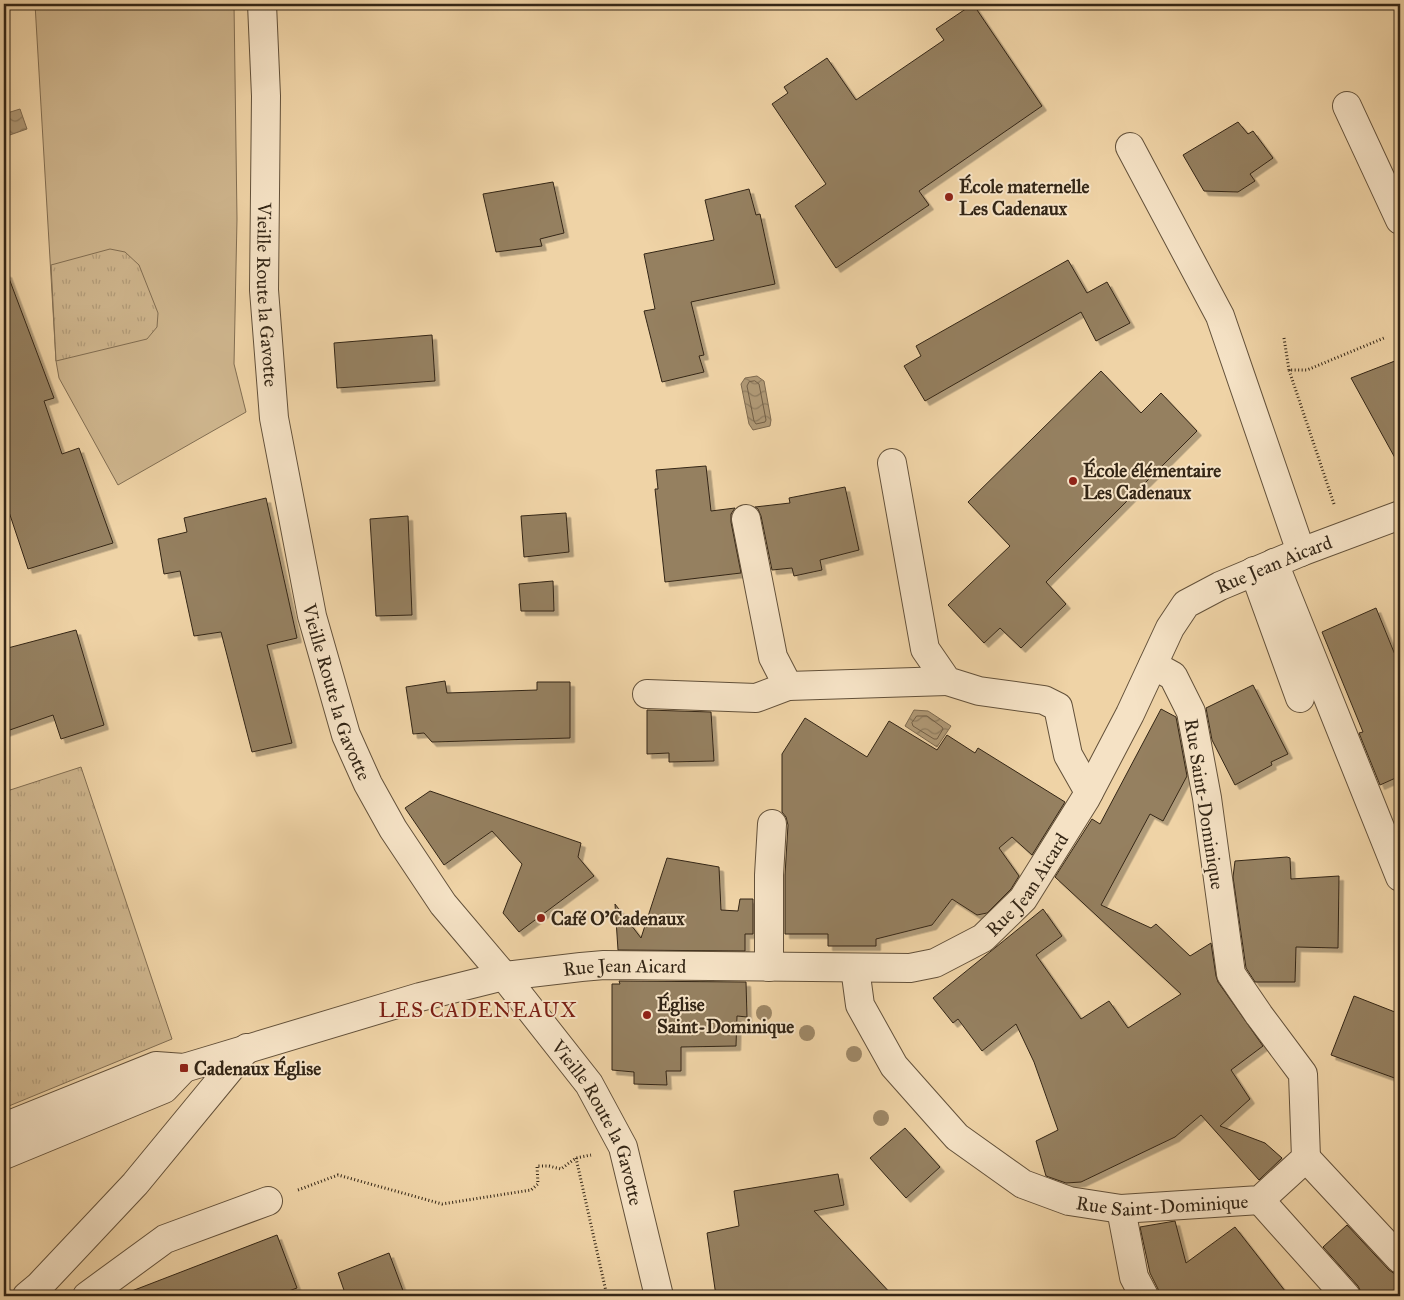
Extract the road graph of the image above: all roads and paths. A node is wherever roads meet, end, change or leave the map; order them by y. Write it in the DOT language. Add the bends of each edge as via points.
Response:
graph roads {
  1 [pos="262,4"];
  2 [pos="1347,106"];
  3 [pos="1130,147"];
  4 [pos="1400,220"];
  5 [pos="1284,338"];
  6 [pos="1384,338"];
  7 [pos="1289,370"];
  8 [pos="892,463"];
  9 [pos="1335,507"];
  10 [pos="1400,515"];
  11 [pos="746,519"];
  12 [pos="1301,552"];
  13 [pos="1264,567"];
  14 [pos="1153,665"];
  15 [pos="947,681"];
  16 [pos="788,686"];
  17 [pos="647,694"];
  18 [pos="1300,698"];
  19 [pos="1088,792"];
  20 [pos="772,824"];
  21 [pos="1400,877"];
  22 [pos="769,967"];
  23 [pos="855,968"];
  24 [pos="504,976"];
  25 [pos="247,1048"];
  26 [pos="184,1068"];
  27 [pos="4,1127"];
  28 [pos="4,1155"];
  29 [pos="576,1158"];
  30 [pos="1306,1158"];
  31 [pos="560,1170"];
  32 [pos="1260,1200"];
  33 [pos="268,1201"];
  34 [pos="1121,1209"];
  35 [pos="1400,1259"];
  36 [pos="27,1296"];
  37 [pos="87,1296"];
  38 [pos="607,1296"];
  39 [pos="659,1296"];
  40 [pos="1144,1296"];
  41 [pos="1346,1296"];
  1 -- 24 [label="street, Vieille Route la Gavotte" via="266,96 264,290 274,418 312,616 346,735 368,784 443,904"];
  2 -- 4 [label="street"];
  3 -- 12 [label="street" via="1220,316"];
  5 -- 7 [label="path"];
  6 -- 7 [label="path" via="1307,370"];
  7 -- 9 [label="path"];
  8 -- 15 [label="street" via="925,649"];
  10 -- 12 [label="street, Rue Jean Aicard"];
  11 -- 16 [label="street" via="773,657"];
  12 -- 13 [label="street, Rue Jean Aicard"];
  13 -- 14 [label="street, Rue Jean Aicard" via="1186,604 1170,628"];
  13 -- 18 [label="street"];
  13 -- 21 [label="street"];
  14 -- 19 [label="street, Rue Jean Aicard"];
  14 -- 30 [label="street, Rue Saint-Dominique" via="1173,676 1191,712 1207,798 1231,974 1303,1074"];
  15 -- 16 [label="street"];
  15 -- 19 [label="street" via="979,691 1044,700 1058,707 1068,755"];
  16 -- 17 [label="street" via="756,698"];
  19 -- 23 [label="street, Rue Jean Aicard" via="1023,899 983,938 935,963 910,968"];
  20 -- 22 [label="street"];
  22 -- 23 [label="street, Rue Jean Aicard"];
  22 -- 24 [label="street, Rue Jean Aicard" via="604,965"];
  23 -- 34 [label="street, Rue Saint-Dominique" via="860,1005 894,1066 957,1137 1023,1184 1069,1201"];
  24 -- 25 [label="street, Rue Jean Aicard" via="420,996"];
  24 -- 39 [label="street, Vieille Route la Gavotte" via="589,1084 623,1148"];
  25 -- 26 [label="street, Rue Jean Aicard"];
  25 -- 36 [label="street" via="135,1184"];
  26 -- 27 [label="street" via="156,1066"];
  26 -- 28 [label="street" via="164,1089"];
  29 -- 38 [label="path"];
  30 -- 32 [label="street, Rue Saint-Dominique"];
  30 -- 35 [label="street"];
  31 -- 33 [label="path" via="537,1166 538,1184 531,1190 442,1204 338,1175"];
  32 -- 34 [label="street, Rue Saint-Dominique"];
  32 -- 41 [label="street"];
  33 -- 37 [label="street" via="165,1239"];
  34 -- 40 [label="street" via="1134,1277"];
}
